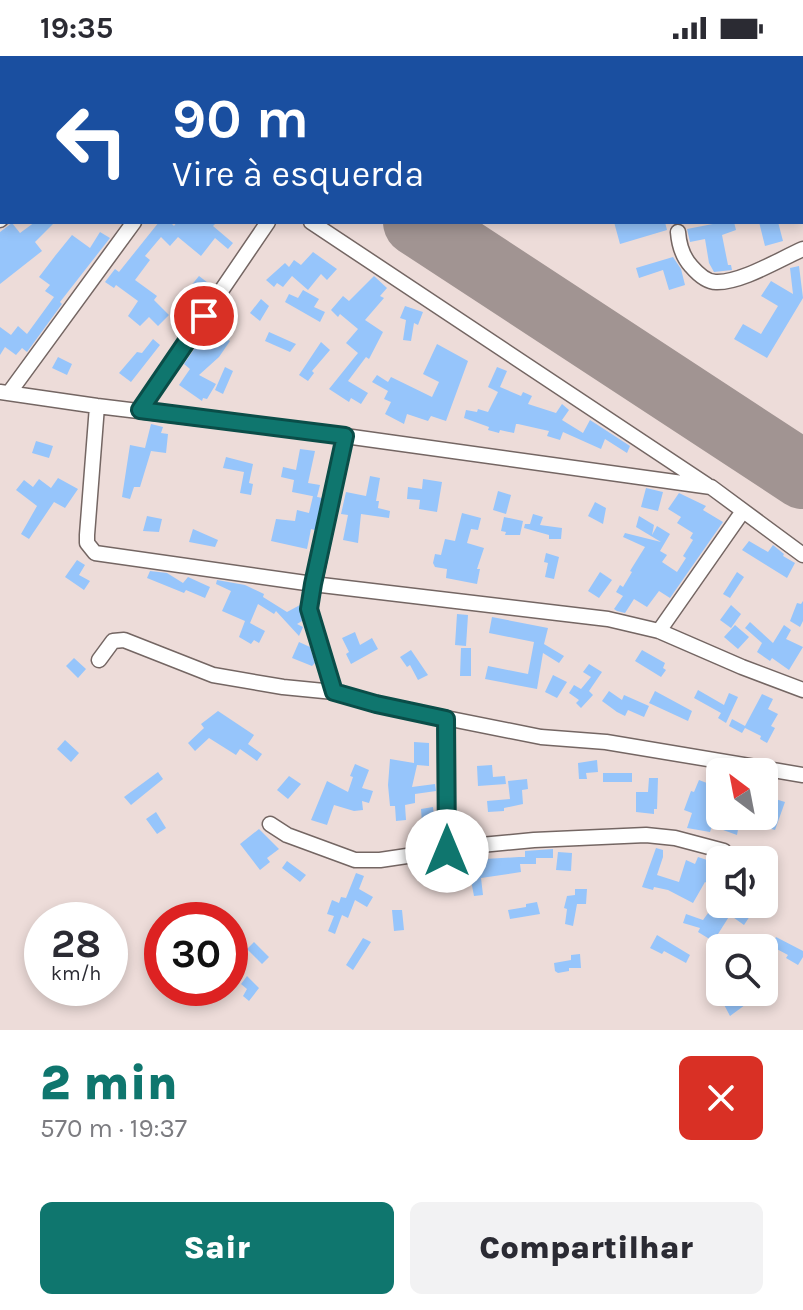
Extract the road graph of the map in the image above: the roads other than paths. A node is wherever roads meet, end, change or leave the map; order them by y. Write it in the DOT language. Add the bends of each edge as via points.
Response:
graph roads {
  1 [pos="132,224"];
  2 [pos="267,224"];
  3 [pos="314,224"];
  4 [pos="678,232"];
  5 [pos="803,249"];
  6 [pos="5,393"];
  7 [pos="97,406"];
  8 [pos="140,410"];
  9 [pos="345,436"];
  10 [pos="711,487"];
  11 [pos="743,511"];
  12 [pos="803,555"];
  13 [pos="313,584"];
  14 [pos="659,631"];
  15 [pos="99,660"];
  16 [pos="803,690"];
  17 [pos="334,692"];
  18 [pos="446,719"];
  19 [pos="803,775"];
  20 [pos="270,824"];
  21 [pos="706,846"];
  22 [pos="447,851"];
  1 -- 6 [label="street"];
  2 -- 8 [label="street"];
  3 -- 10 [label="street"];
  4 -- 5 [label="street" via="688,263 714,282 740,277"];
  6 -- 7 [label="street"];
  7 -- 8 [label="street"];
  7 -- 13 [label="street" via="90,549"];
  8 -- 9 [label="street"];
  9 -- 10 [label="street"];
  9 -- 13 [label="street"];
  10 -- 11 [label="street"];
  11 -- 12 [label="street"];
  11 -- 14 [label="street"];
  13 -- 14 [label="street" via="608,619"];
  13 -- 17 [label="street" via="309,609"];
  14 -- 16 [label="street"];
  15 -- 17 [label="street" via="113,641 124,640 213,675"];
  17 -- 18 [label="street"];
  18 -- 19 [label="street"];
  18 -- 22 [label="street"];
  20 -- 22 [label="street" via="355,860"];
  21 -- 22 [label="street" via="646,835"];
}
